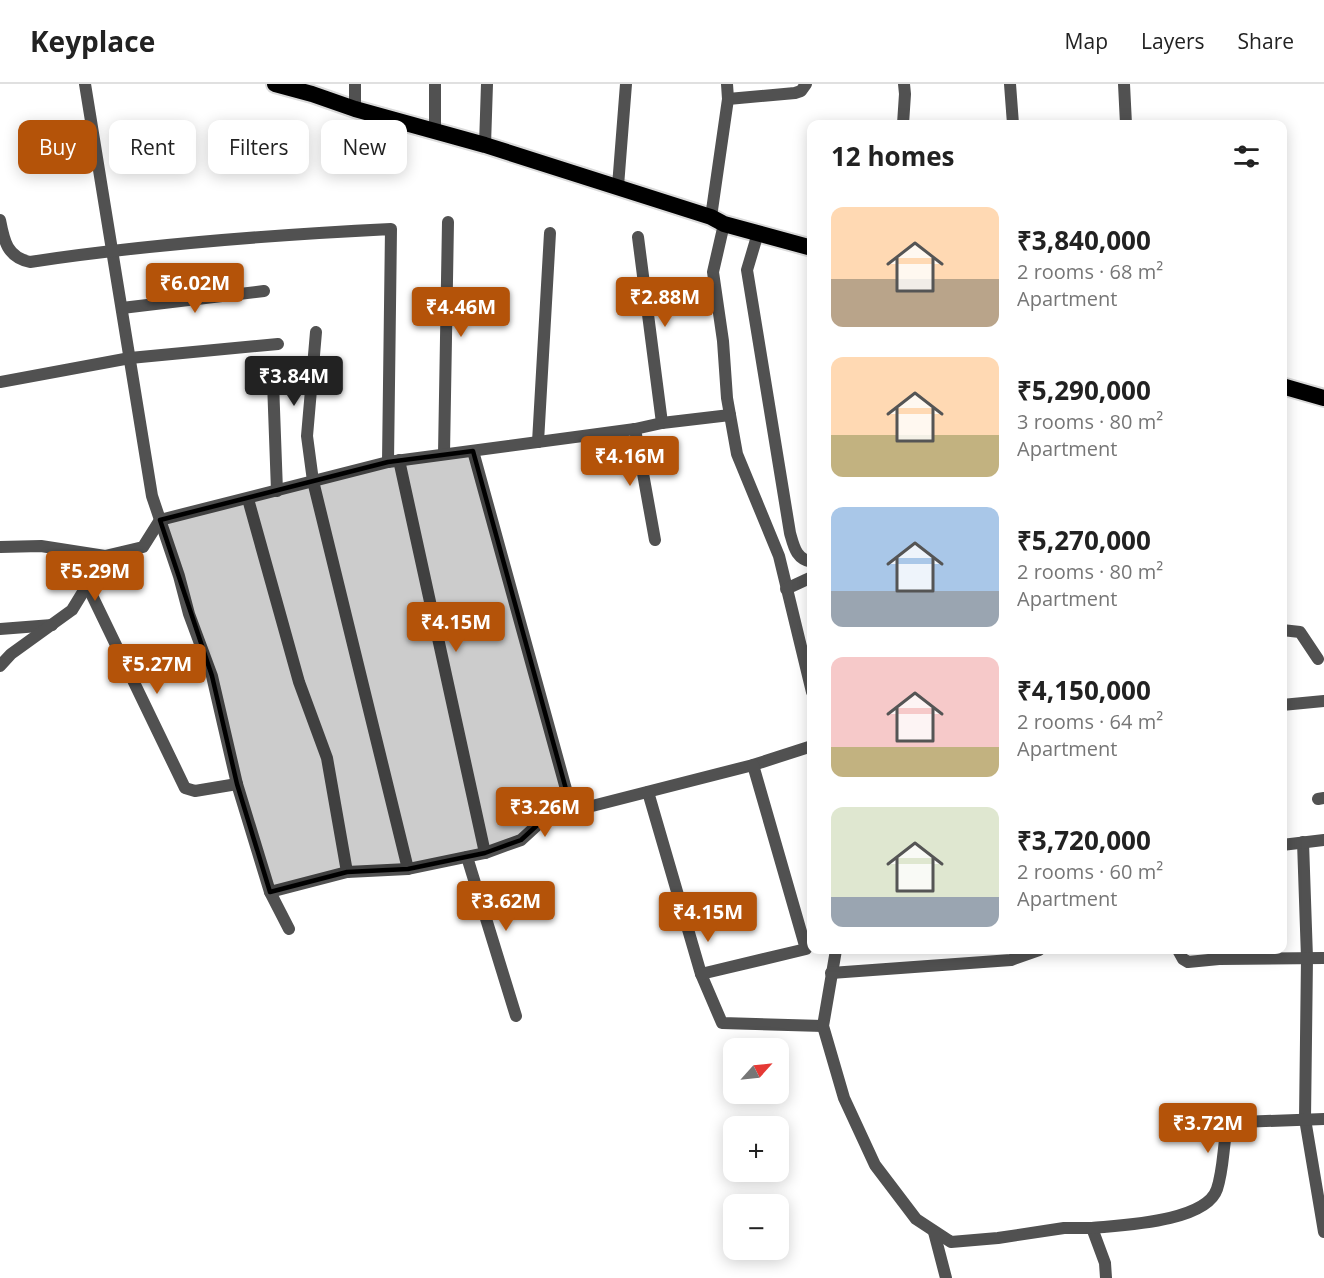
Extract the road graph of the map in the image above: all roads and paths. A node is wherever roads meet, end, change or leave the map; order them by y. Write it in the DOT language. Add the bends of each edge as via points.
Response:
graph roads {
  1 [pos="85,84"];
  2 [pos="275,84"];
  3 [pos="355,84"];
  4 [pos="435,84"];
  5 [pos="487,84"];
  6 [pos="626,84"];
  7 [pos="728,84"];
  8 [pos="806,84"];
  9 [pos="904,84"];
  10 [pos="1010,84"];
  11 [pos="1124,84"];
  12 [pos="728,99"];
  13 [pos="355,109"];
  14 [pos="903,120"];
  15 [pos="1013,120"];
  16 [pos="1126,120"];
  17 [pos="435,131"];
  18 [pos="485,145"];
  19 [pos="618,186"];
  20 [pos="0,220"];
  21 [pos="718,220"];
  22 [pos="448,222"];
  23 [pos="550,233"];
  24 [pos="758,233"];
  25 [pos="638,237"];
  26 [pos="807,247"];
  27 [pos="112,250"];
  28 [pos="264,291"];
  29 [pos="122,308"];
  30 [pos="316,332"];
  31 [pos="278,344"];
  32 [pos="130,358"];
  33 [pos="0,382"];
  34 [pos="273,382"];
  35 [pos="1287,387"];
  36 [pos="1324,398"];
  37 [pos="730,416"];
  38 [pos="662,423"];
  39 [pos="635,429"];
  40 [pos="538,442"];
  41 [pos="473,451"];
  42 [pos="444,454"];
  43 [pos="393,461"];
  44 [pos="313,481"];
  45 [pos="277,491"];
  46 [pos="248,499"];
  47 [pos="160,520"];
  48 [pos="655,540"];
  49 [pos="0,547"];
  50 [pos="105,556"];
  51 [pos="807,561"];
  52 [pos="807,579"];
  53 [pos="87,585"];
  54 [pos="786,589"];
  55 [pos="52,625"];
  56 [pos="0,629"];
  57 [pos="1287,631"];
  58 [pos="1318,659"];
  59 [pos="0,666"];
  60 [pos="807,672"];
  61 [pos="1324,701"];
  62 [pos="1287,705"];
  63 [pos="807,748"];
  64 [pos="753,765"];
  65 [pos="237,784"];
  66 [pos="648,792"];
  67 [pos="572,811"];
  68 [pos="1324,840"];
  69 [pos="1303,842"];
  70 [pos="1287,844"];
  71 [pos="485,853"];
  72 [pos="467,856"];
  73 [pos="408,869"];
  74 [pos="346,872"];
  75 [pos="270,892"];
  76 [pos="289,929"];
  77 [pos="835,954"];
  78 [pos="1028,954"];
  79 [pos="1180,954"];
  80 [pos="1243,954"];
  81 [pos="1307,958"];
  82 [pos="1324,958"];
  83 [pos="831,973"];
  84 [pos="701,975"];
  85 [pos="516,1016"];
  86 [pos="823,1026"];
  87 [pos="1305,1119"];
  88 [pos="1324,1119"];
  89 [pos="1092,1228"];
  90 [pos="934,1232"];
  91 [pos="1324,1232"];
  92 [pos="946,1278"];
  93 [pos="1106,1278"];
  1 -- 27 [label="street"];
  2 -- 13 [label="highway"];
  3 -- 13 [label="street"];
  4 -- 17 [label="street"];
  5 -- 18 [label="street"];
  6 -- 19 [label="street"];
  7 -- 12 [label="street"];
  8 -- 12 [label="street" via="795,93"];
  9 -- 14 [label="street"];
  10 -- 15 [label="street"];
  11 -- 16 [label="street"];
  12 -- 21 [label="street"];
  13 -- 17 [label="highway"];
  17 -- 18 [label="highway"];
  18 -- 19 [label="highway"];
  19 -- 21 [label="highway"];
  20 -- 27 [label="street" via="5,242 19,260 30,262"];
  21 -- 24 [label="highway"];
  21 -- 37 [label="street" via="713,272"];
  22 -- 42 [label="street"];
  23 -- 40 [label="street"];
  24 -- 26 [label="highway"];
  24 -- 51 [label="street" via="747,270 765,392 790,533 796,554"];
  25 -- 38 [label="street"];
  27 -- 29 [label="street"];
  27 -- 43 [label="street" via="283,234 391,229"];
  28 -- 29 [label="street"];
  29 -- 32 [label="street"];
  30 -- 44 [label="street" via="307,436"];
  31 -- 32 [label="street"];
  32 -- 33 [label="street"];
  32 -- 47 [label="street" via="152,496"];
  34 -- 45 [label="street"];
  35 -- 36 [label="highway"];
  37 -- 38 [label="street"];
  37 -- 54 [label="street" via="737,454 779,556"];
  38 -- 39 [label="street"];
  39 -- 40 [label="street"];
  39 -- 48 [label="street"];
  40 -- 41 [label="street"];
  41 -- 42 [label="street"];
  41 -- 67 [label="street"];
  42 -- 43 [label="street"];
  43 -- 44 [label="street"];
  43 -- 71 [label="street"];
  44 -- 45 [label="street"];
  44 -- 73 [label="street"];
  45 -- 46 [label="street"];
  46 -- 47 [label="street"];
  46 -- 74 [label="street" via="299,682 327,758"];
  47 -- 50 [label="street" via="143,547"];
  47 -- 65 [label="street" via="212,676"];
  49 -- 50 [label="street" via="41,546"];
  50 -- 53 [label="street"];
  52 -- 54 [label="street"];
  53 -- 55 [label="street" via="72,610"];
  53 -- 65 [label="street" via="185,788 195,791"];
  54 -- 60 [label="street"];
  55 -- 56 [label="street"];
  55 -- 59 [label="street"];
  57 -- 58 [label="street" via="1300,632"];
  61 -- 62 [label="street"];
  63 -- 64 [label="street"];
  64 -- 66 [label="street"];
  64 -- 84 [label="street" via="806,950"];
  65 -- 75 [label="street"];
  66 -- 67 [label="street"];
  66 -- 84 [label="street"];
  67 -- 71 [label="street" via="545,819 521,840"];
  68 -- 69 [label="street"];
  69 -- 70 [label="street"];
  69 -- 81 [label="street"];
  71 -- 72 [label="street"];
  72 -- 73 [label="street"];
  72 -- 85 [label="street"];
  73 -- 74 [label="street"];
  74 -- 75 [label="street"];
  75 -- 76 [label="street"];
  77 -- 83 [label="street"];
  78 -- 83 [label="street" via="1011,960"];
  79 -- 80 [label="street" via="1188,962"];
  80 -- 81 [label="street"];
  81 -- 82 [label="street"];
  81 -- 87 [label="street"];
  83 -- 86 [label="street"];
  84 -- 86 [label="street" via="722,1023"];
  86 -- 90 [label="street" via="844,1098 875,1165 916,1219"];
  87 -- 88 [label="street"];
  87 -- 89 [label="street" via="1229,1125 1217,1190 1208,1202 1190,1213"];
  87 -- 91 [label="street"];
  89 -- 90 [label="street" via="951,1242"];
  89 -- 93 [label="street" via="1105,1263"];
  90 -- 92 [label="street"];
}
